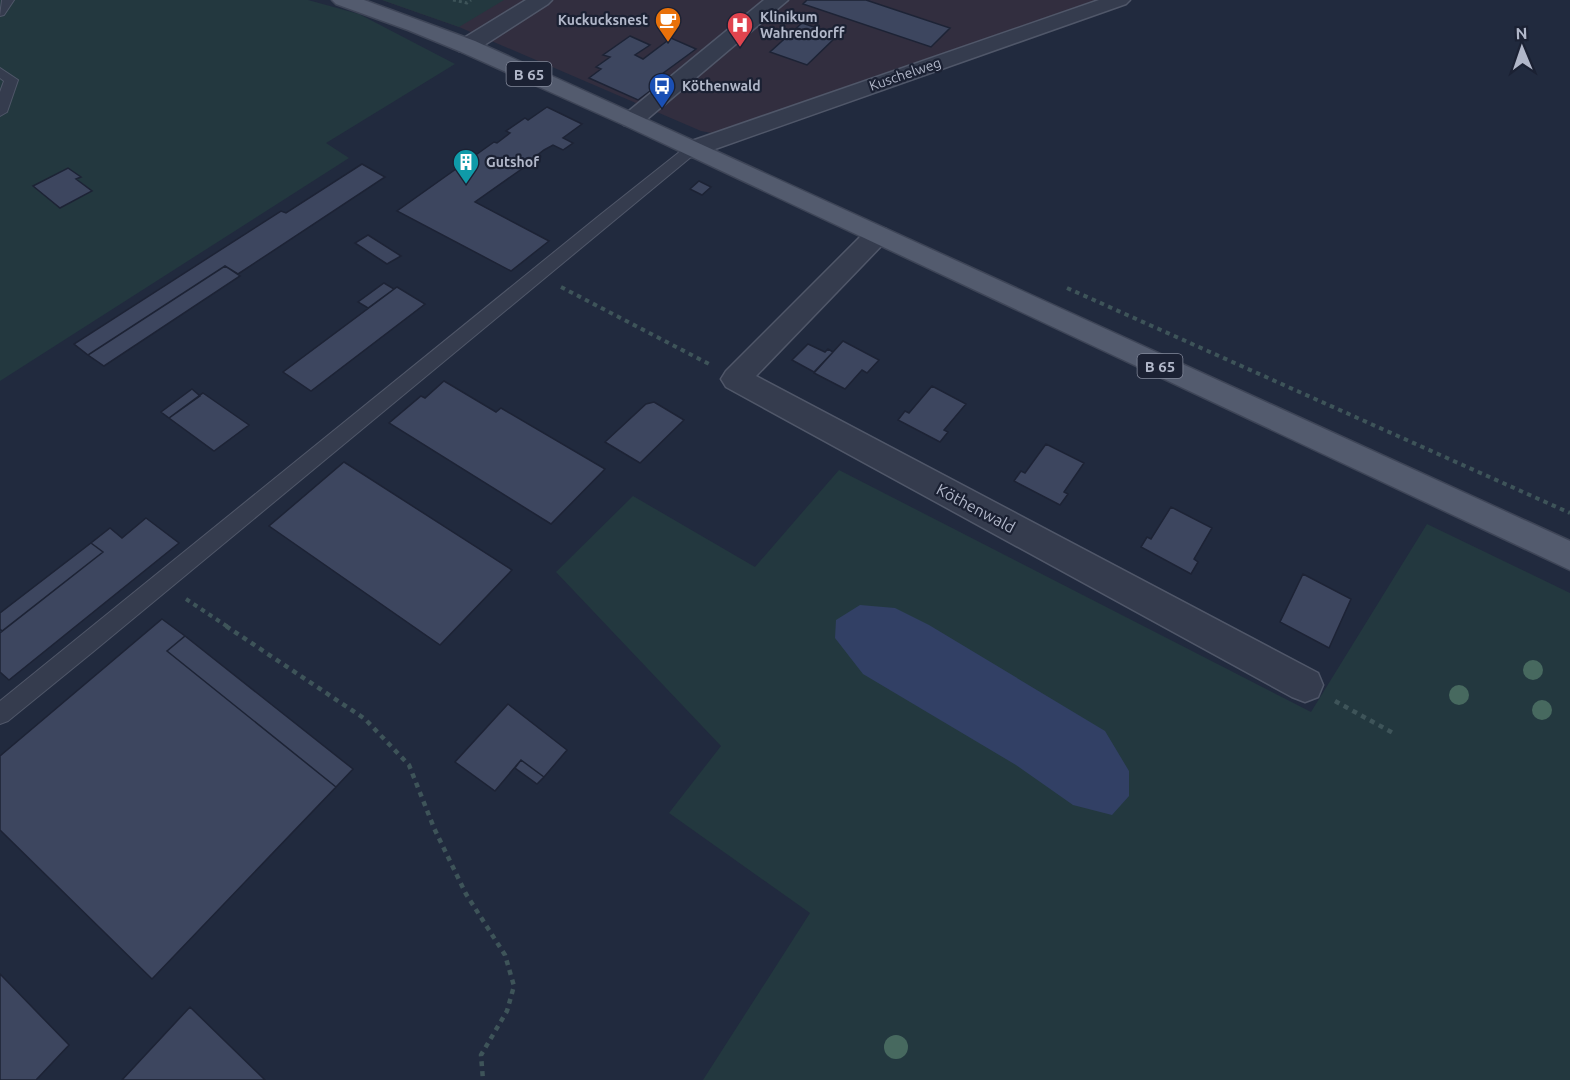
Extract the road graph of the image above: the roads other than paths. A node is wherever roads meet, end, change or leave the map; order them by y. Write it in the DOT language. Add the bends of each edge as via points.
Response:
graph roads {
  1 [pos="8,0"];
  2 [pos="344,0"];
  3 [pos="541,0"];
  4 [pos="777,0"];
  5 [pos="1119,0"];
  6 [pos="0,12"];
  7 [pos="467,46"];
  8 [pos="0,72"];
  9 [pos="0,112"];
  10 [pos="632,120"];
  11 [pos="692,149"];
  12 [pos="877,235"];
  13 [pos="1570,556"];
  14 [pos="1305,685"];
  15 [pos="0,714"];
  1 -- 6 [label="lane"];
  2 -- 7 [label="main road, B 65"];
  3 -- 7 [label="street"];
  4 -- 10 [label="street"];
  5 -- 11 [label="street, Kuschelweg"];
  7 -- 10 [label="main road, B 65"];
  8 -- 9 [label="lane" via="11,80"];
  10 -- 11 [label="main road, B 65"];
  11 -- 12 [label="main road, B 65"];
  11 -- 15 [label="lane"];
  12 -- 13 [label="main road, B 65"];
  12 -- 14 [label="street, Köthenwald" via="736,379"];
}
